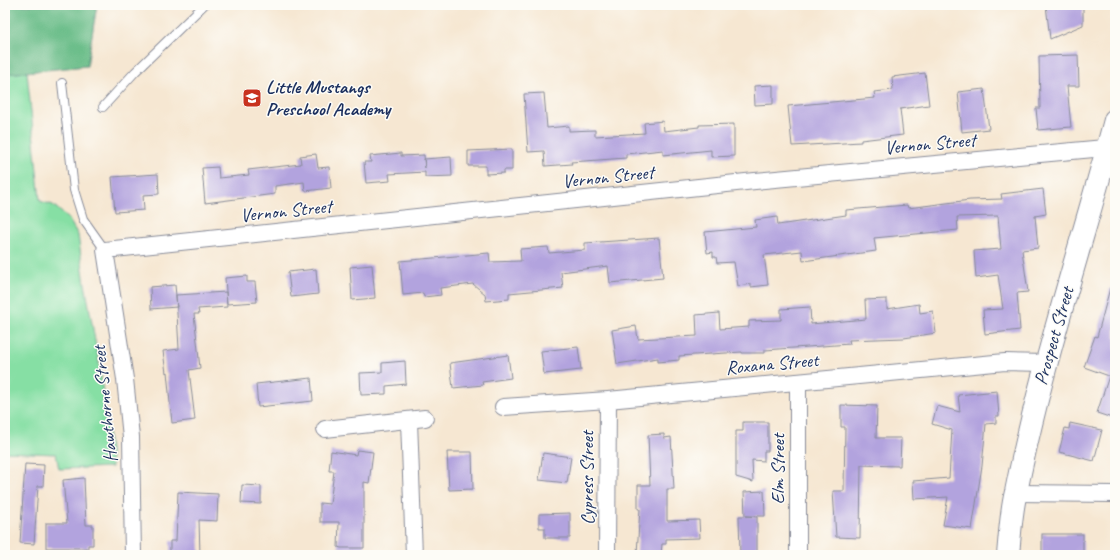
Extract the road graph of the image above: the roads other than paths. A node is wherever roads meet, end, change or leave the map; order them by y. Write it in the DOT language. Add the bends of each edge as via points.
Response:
graph roads {
  1 [pos="204,5"];
  2 [pos="62,83"];
  3 [pos="103,107"];
  4 [pos="1115,120"];
  5 [pos="1111,147"];
  6 [pos="105,250"];
  7 [pos="1045,364"];
  8 [pos="798,382"];
  9 [pos="608,400"];
  10 [pos="503,408"];
  11 [pos="325,429"];
  12 [pos="1015,493"];
  13 [pos="1115,494"];
  14 [pos="133,555"];
  15 [pos="414,555"];
  16 [pos="607,555"];
  17 [pos="798,555"];
  18 [pos="1008,555"];
  1 -- 3 [label="lane"];
  2 -- 6 [label="lane" via="74,190 83,219"];
  4 -- 5 [label="street, Prospect Street"];
  5 -- 6 [label="street, Vernon Street" via="755,181"];
  5 -- 7 [label="street, Prospect Street"];
  6 -- 14 [label="street, Hawthorne Street" via="125,379 131,437"];
  7 -- 8 [label="street, Roxana Street" via="1005,362"];
  7 -- 12 [label="street, Prospect Street"];
  8 -- 9 [label="street, Roxana Street"];
  8 -- 17 [label="street, Elm Street"];
  9 -- 10 [label="street, Roxana Street"];
  9 -- 16 [label="street, Cypress Street"];
  11 -- 15 [label="street" via="417,419"];
  12 -- 13 [label="street"];
  12 -- 18 [label="street, Prospect Street"];
}
